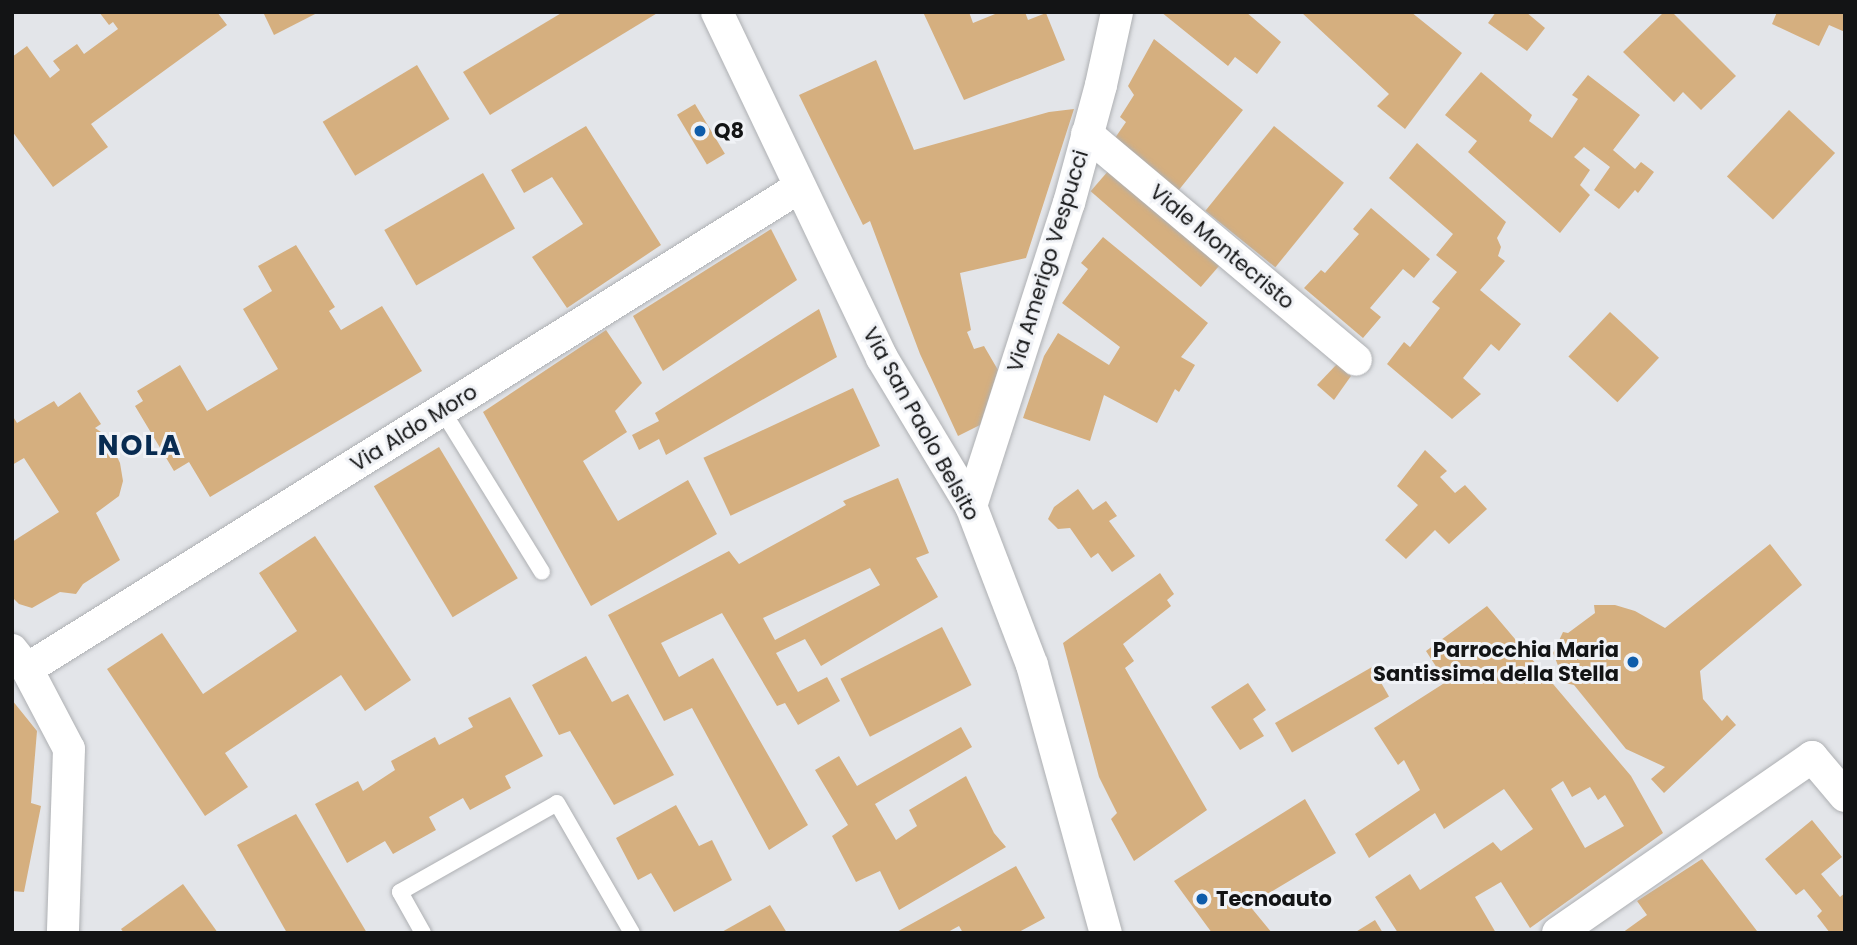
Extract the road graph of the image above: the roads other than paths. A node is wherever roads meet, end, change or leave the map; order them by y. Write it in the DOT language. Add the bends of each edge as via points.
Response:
graph roads {
  1 [pos="718,12"];
  2 [pos="1117,12"];
  3 [pos="1087,134"];
  4 [pos="800,187"];
  5 [pos="1356,360"];
  6 [pos="442,410"];
  7 [pos="971,506"];
  8 [pos="542,572"];
  9 [pos="20,660"];
  10 [pos="1845,796"];
  11 [pos="63,933"];
  12 [pos="423,933"];
  13 [pos="632,933"];
  14 [pos="1106,933"];
  15 [pos="1558,933"];
  1 -- 4 [label="street, Via San Paolo Belsito"];
  2 -- 3 [label="street, Via Amerigo Vespucci"];
  3 -- 5 [label="street, Viale Montecristo"];
  3 -- 7 [label="street, Via Amerigo Vespucci"];
  4 -- 6 [label="street, Via Aldo Moro"];
  4 -- 7 [label="street, Via San Paolo Belsito" via="882,358"];
  6 -- 8 [label="lane"];
  6 -- 9 [label="street, Via Aldo Moro"];
  7 -- 14 [label="street, Via San Paolo Belsito" via="1032,665"];
  9 -- 11 [label="street" via="69,749"];
  10 -- 15 [label="street" via="1812,757"];
  12 -- 13 [label="lane" via="400,892 558,803"];
}
